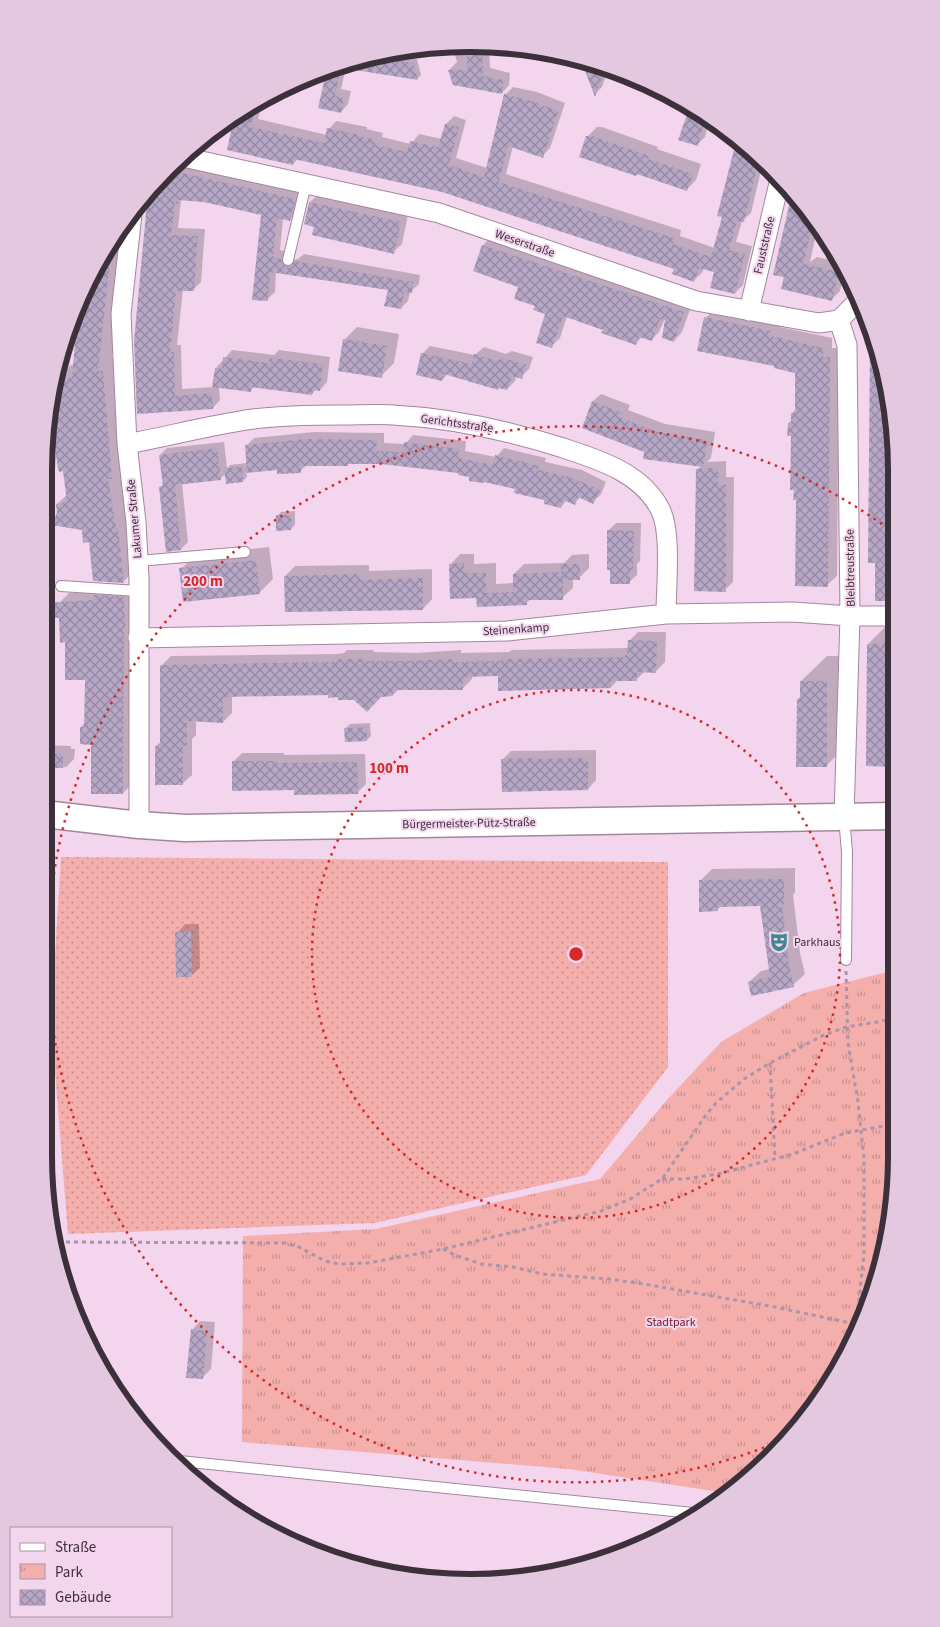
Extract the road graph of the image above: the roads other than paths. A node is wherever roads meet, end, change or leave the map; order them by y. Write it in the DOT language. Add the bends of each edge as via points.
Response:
graph roads {
  1 [pos="192,159"];
  2 [pos="306,184"];
  3 [pos="778,188"];
  4 [pos="130,228"];
  5 [pos="288,260"];
  6 [pos="854,305"];
  7 [pos="749,311"];
  8 [pos="839,320"];
  9 [pos="127,444"];
  10 [pos="245,552"];
  11 [pos="138,562"];
  12 [pos="61,586"];
  13 [pos="138,591"];
  14 [pos="666,614"];
  15 [pos="850,616"];
  16 [pos="888,616"];
  17 [pos="138,638"];
  18 [pos="52,815"];
  19 [pos="888,816"];
  20 [pos="844,817"];
  21 [pos="139,825"];
  22 [pos="846,960"];
  23 [pos="185,1462"];
  24 [pos="689,1513"];
  1 -- 2 [label="street, Weserstraße"];
  2 -- 5 [label="lane"];
  2 -- 7 [label="street, Weserstraße" via="439,213 696,301"];
  3 -- 7 [label="street, Fauststraße"];
  4 -- 9 [label="street, Lakumer Straße" via="121,314"];
  6 -- 8 [label="street"];
  7 -- 8 [label="street, Weserstraße" via="819,323"];
  8 -- 15 [label="street, Bleibtreustraße" via="847,344"];
  9 -- 11 [label="street, Lakumer Straße"];
  9 -- 14 [label="street, Gerichtsstraße" via="253,419 298,415 393,415 503,430 587,456 638,482 661,510 667,544"];
  10 -- 11 [label="lane"];
  11 -- 13 [label="street, Lakumer Straße"];
  12 -- 13 [label="lane"];
  13 -- 17 [label="street, Lakumer Straße"];
  14 -- 15 [label="street, Steinenkamp" via="793,612"];
  14 -- 17 [label="street, Steinenkamp" via="507,631"];
  15 -- 16 [label="street, Steinenkamp"];
  15 -- 20 [label="street, Bleibtreustraße"];
  17 -- 21 [label="street, Lakumer Straße"];
  18 -- 21 [label="main road, Bürgermeister-Pütz-Straße"];
  19 -- 20 [label="main road, Bürgermeister-Pütz-Straße"];
  20 -- 21 [label="main road, Bürgermeister-Pütz-Straße" via="185,828"];
  20 -- 22 [label="lane" via="847,852"];
  23 -- 24 [label="lane"];
}
